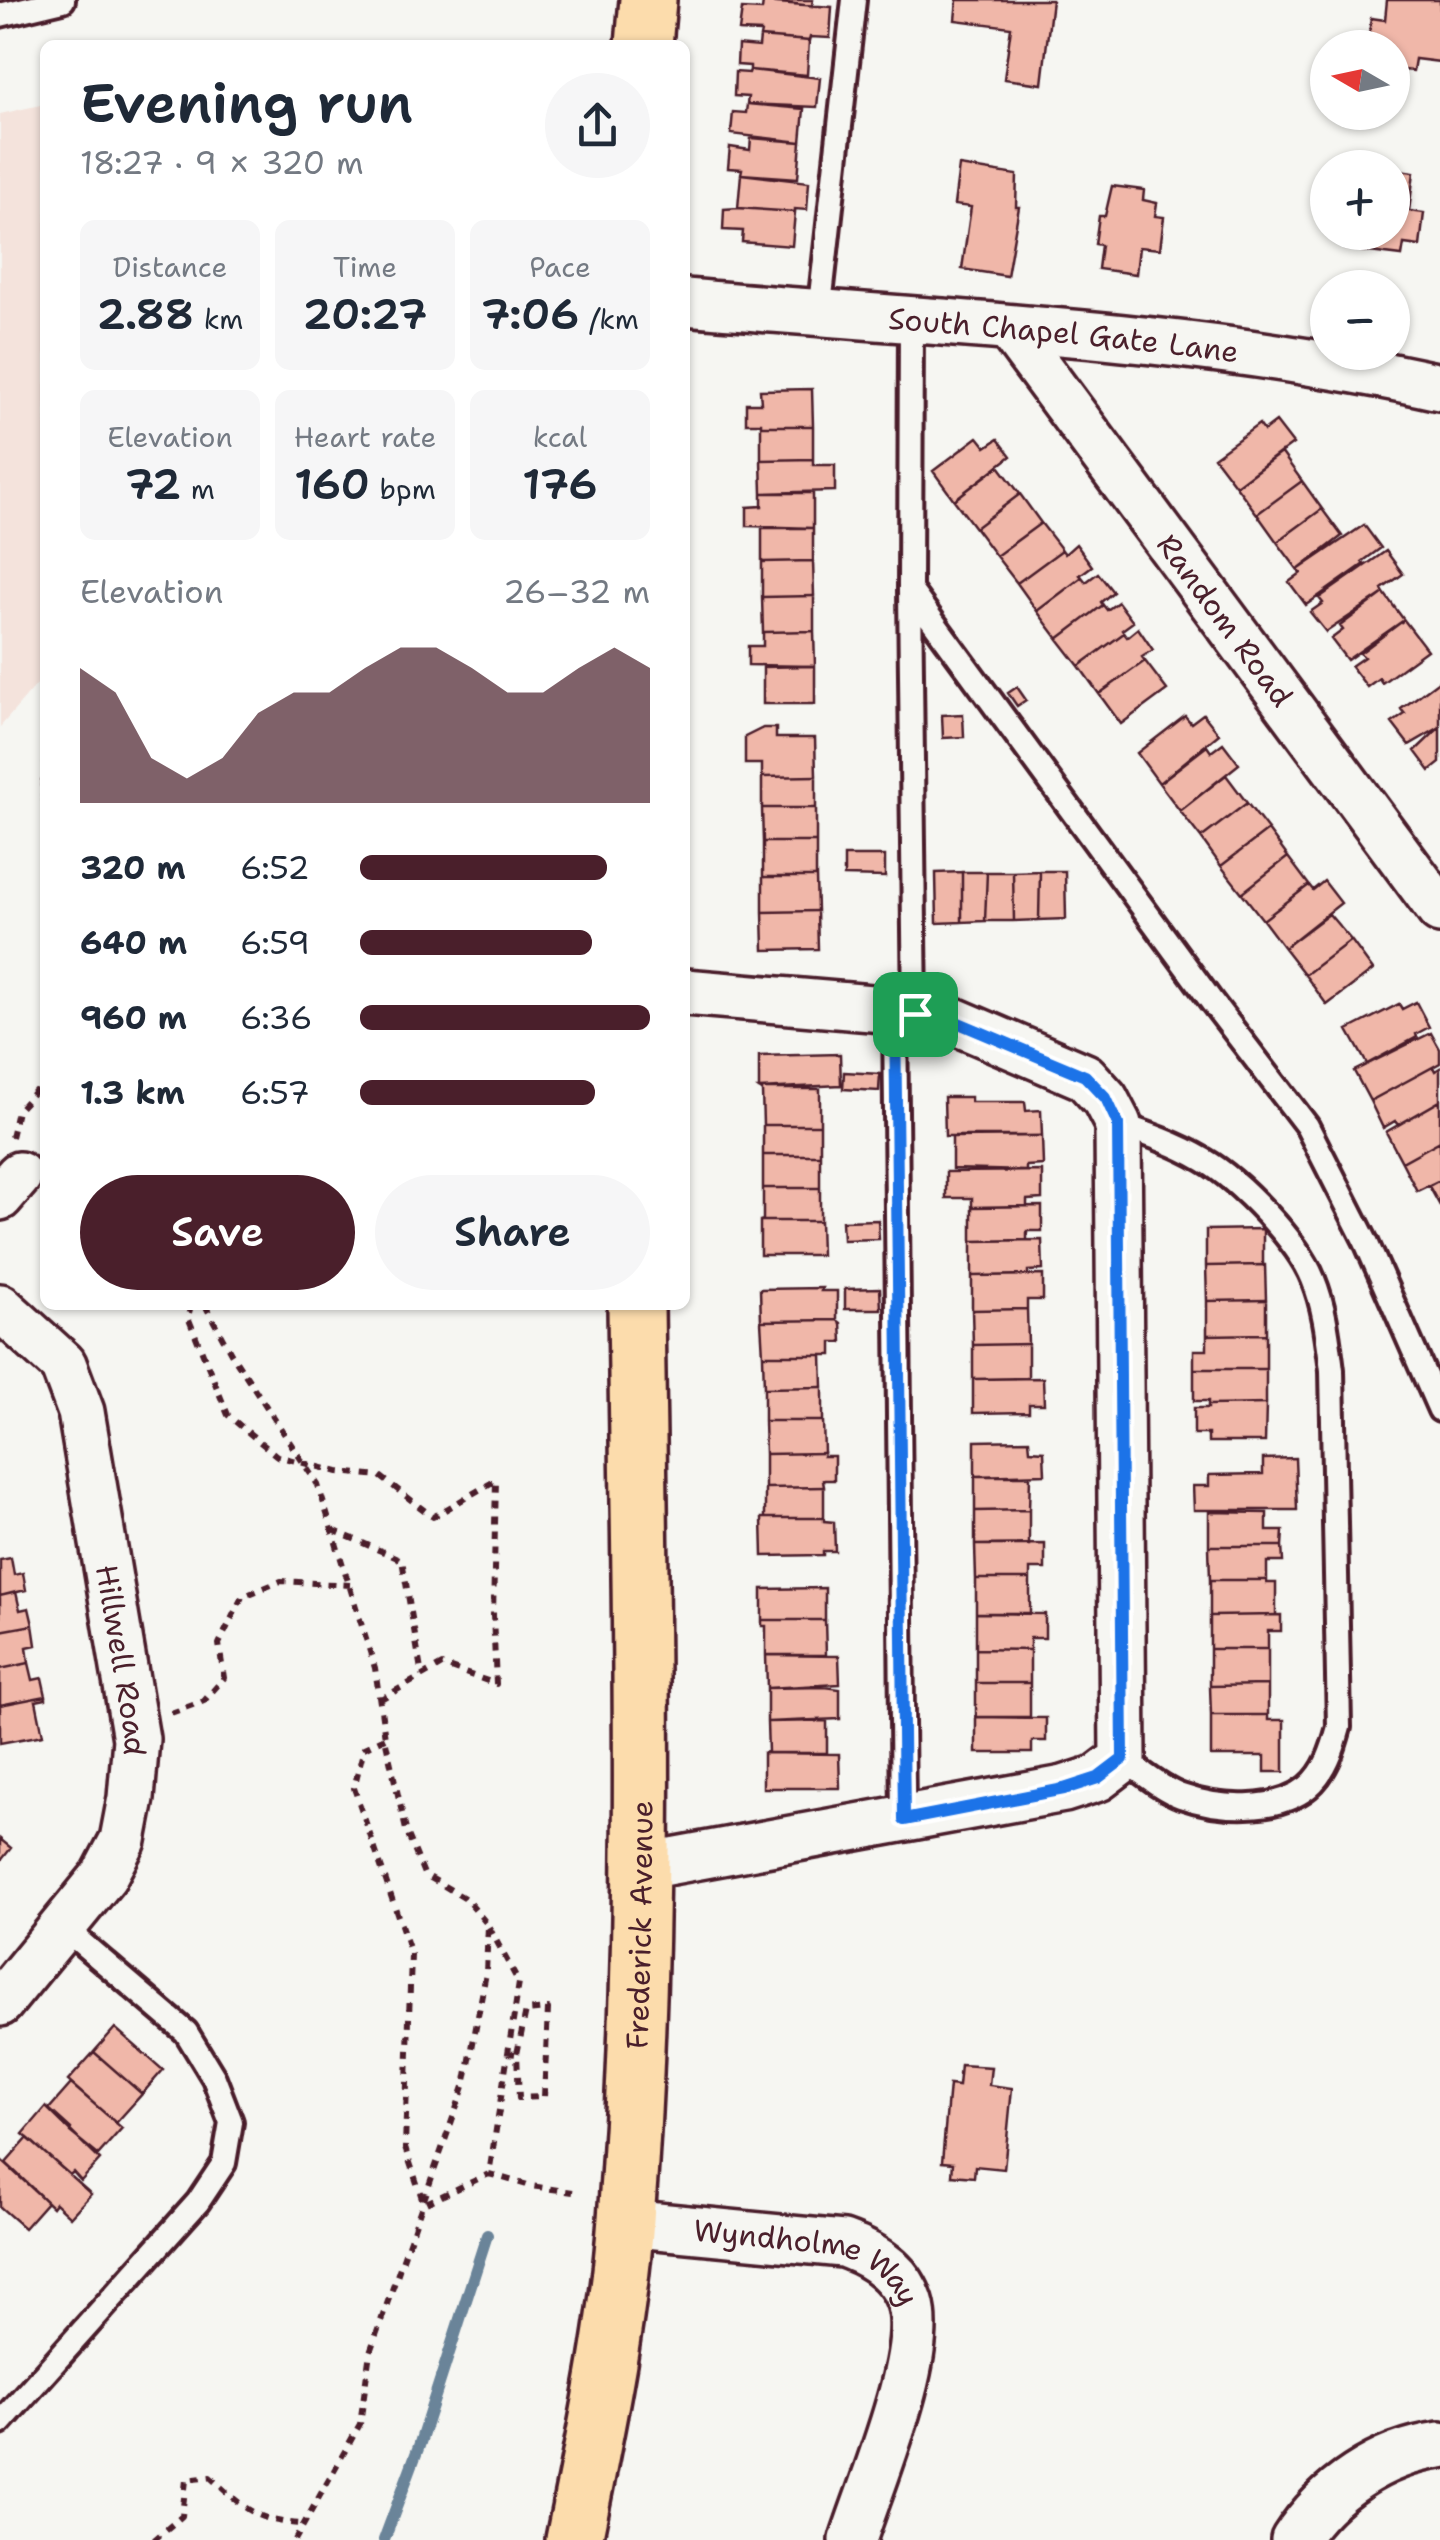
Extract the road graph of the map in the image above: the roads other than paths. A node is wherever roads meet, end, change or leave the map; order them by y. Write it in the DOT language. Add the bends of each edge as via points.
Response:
graph roads {
  1 [pos="63,0"];
  2 [pos="648,0"];
  3 [pos="854,0"];
  4 [pos="0,14"];
  5 [pos="644,40"];
  6 [pos="690,302"];
  7 [pos="819,314"];
  8 [pos="911,322"];
  9 [pos="1010,329"];
  10 [pos="1440,387"];
  11 [pos="910,590"];
  12 [pos="1440,910"];
  13 [pos="690,992"];
  14 [pos="905,1012"];
  15 [pos="1118,1124"];
  16 [pos="0,1307"];
  17 [pos="636,1310"];
  18 [pos="1430,1365"];
  19 [pos="1440,1410"];
  20 [pos="1123,1759"];
  21 [pos="904,1820"];
  22 [pos="639,1867"];
  23 [pos="64,1928"];
  24 [pos="0,2003"];
  25 [pos="626,2222"];
  26 [pos="0,2423"];
  27 [pos="1440,2444"];
  28 [pos="574,2540"];
  29 [pos="852,2540"];
  30 [pos="1294,2540"];
  1 -- 4 [label="lane"];
  2 -- 5 [label="main road"];
  3 -- 7 [label="lane"];
  6 -- 7 [label="street, South Chapel Gate Lane"];
  7 -- 8 [label="street, South Chapel Gate Lane"];
  8 -- 9 [label="street, South Chapel Gate Lane"];
  8 -- 11 [label="lane"];
  9 -- 10 [label="street, South Chapel Gate Lane" via="1250,352"];
  9 -- 12 [label="street, Random Road"];
  11 -- 14 [label="lane"];
  11 -- 18 [label="lane" via="1307,1126"];
  13 -- 14 [label="street"];
  14 -- 15 [label="street" via="954,1021 1085,1076"];
  14 -- 21 [label="lane"];
  15 -- 20 [label="street"];
  15 -- 20 [label="lane" via="1207,1162 1293,1240 1313,1278 1332,1370 1340,1727 1330,1758 1309,1787 1286,1800 1247,1806 1178,1796"];
  16 -- 23 [label="street, Hillwell Road" via="63,1364 80,1412 136,1740 123,1840"];
  17 -- 22 [label="main road, Frederick Avenue"];
  18 -- 19 [label="lane"];
  20 -- 21 [label="street" via="1098,1778 1064,1789"];
  21 -- 22 [label="street"];
  22 -- 25 [label="main road, Frederick Avenue"];
  23 -- 24 [label="street, Hillwell Road"];
  23 -- 26 [label="lane" via="186,2032 230,2122 224,2163 198,2202"];
  25 -- 28 [label="main road, Frederick Avenue"];
  25 -- 29 [label="street, Wyndholme Way" via="843,2244 868,2252 893,2272 910,2302 907,2375"];
  27 -- 30 [label="street" via="1384,2460 1338,2490"];
}
